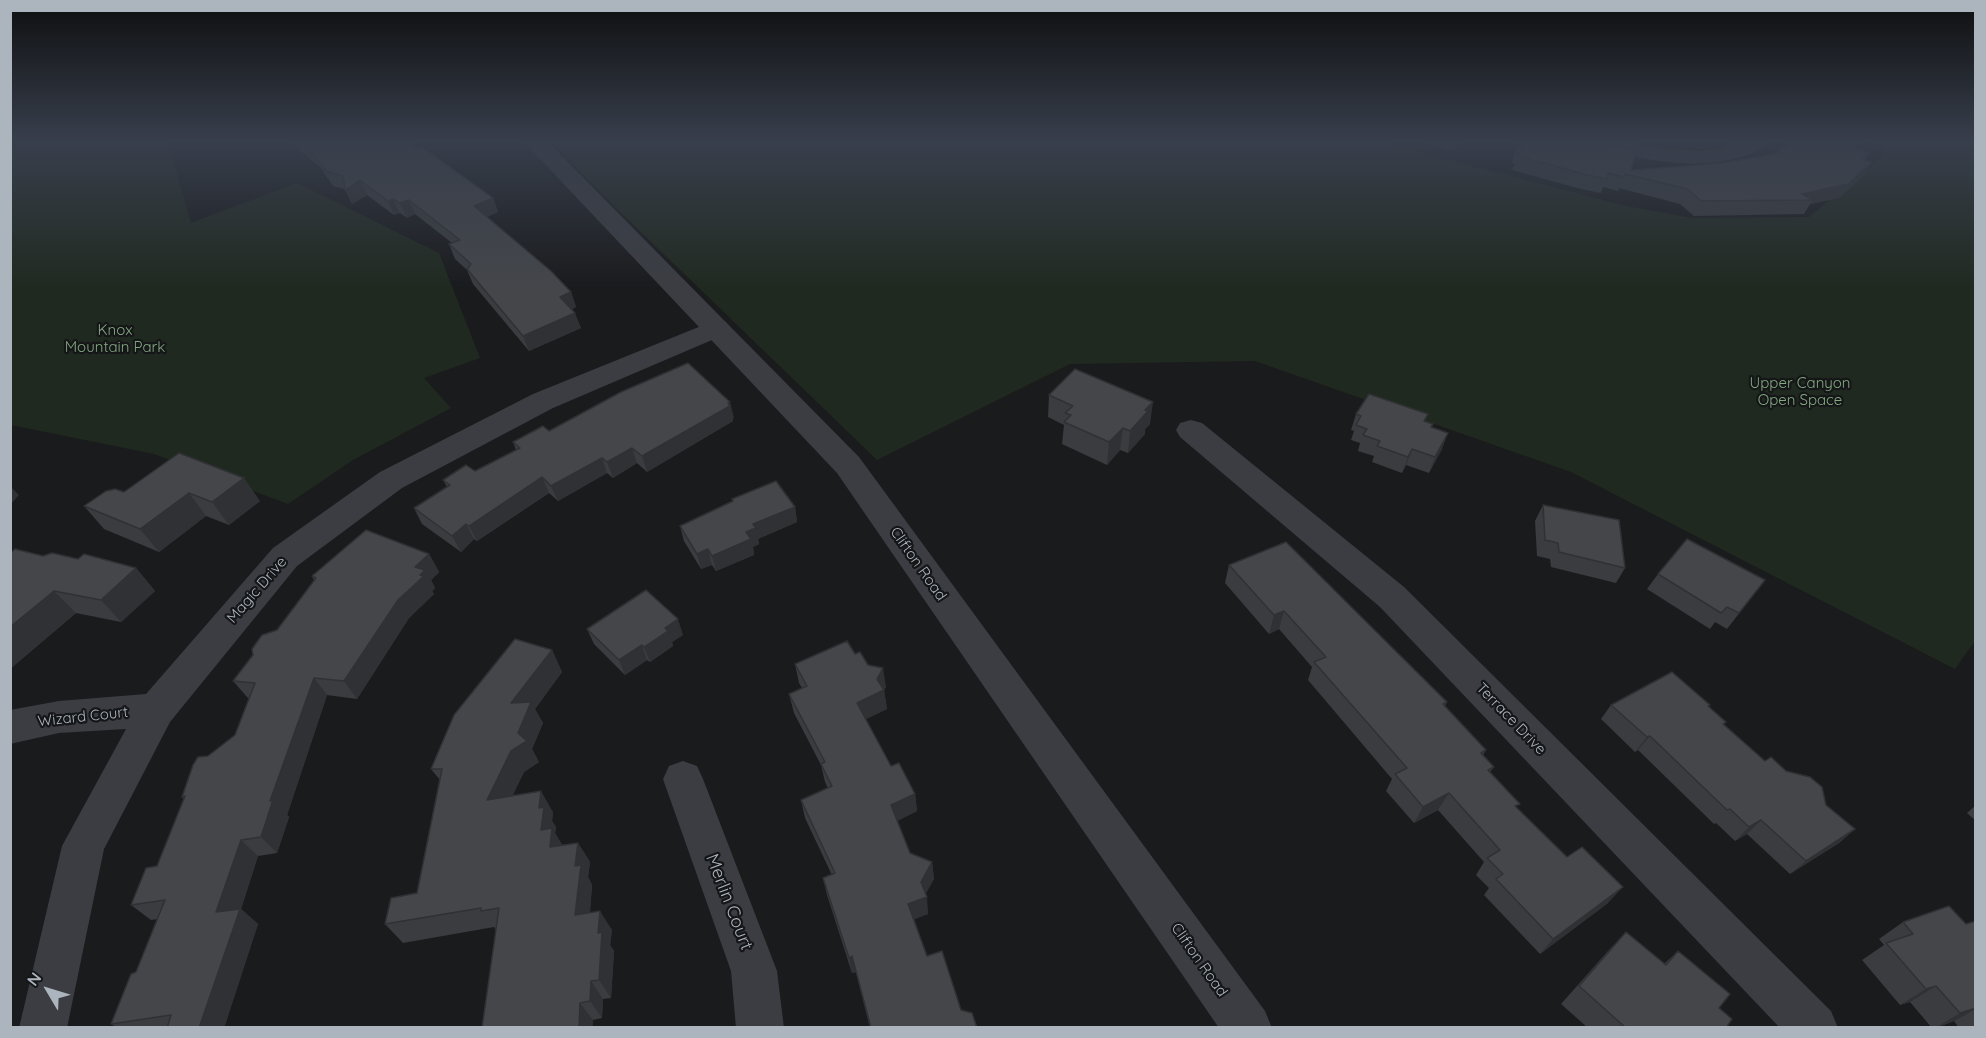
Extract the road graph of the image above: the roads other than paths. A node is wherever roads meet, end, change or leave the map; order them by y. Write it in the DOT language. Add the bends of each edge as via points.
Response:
graph roads {
  1 [pos="584,191"];
  2 [pos="716,328"];
  3 [pos="1191,430"];
  4 [pos="156,710"];
  5 [pos="10,727"];
  6 [pos="682,779"];
  7 [pos="43,1028"];
  8 [pos="759,1028"];
  9 [pos="1248,1028"];
  10 [pos="1814,1028"];
  1 -- 2 [label="street, Clifton Road"];
  2 -- 4 [label="street, Magic Drive" via="543,401 391,480 285,557"];
  2 -- 9 [label="street, Clifton Road" via="848,465"];
  3 -- 10 [label="street, Terrace Drive" via="1392,597"];
  4 -- 5 [label="street, Wizard Court" via="59,717"];
  4 -- 7 [label="street, Magic Drive" via="83,846"];
  6 -- 8 [label="street, Merlin Court" via="754,971"];
}
